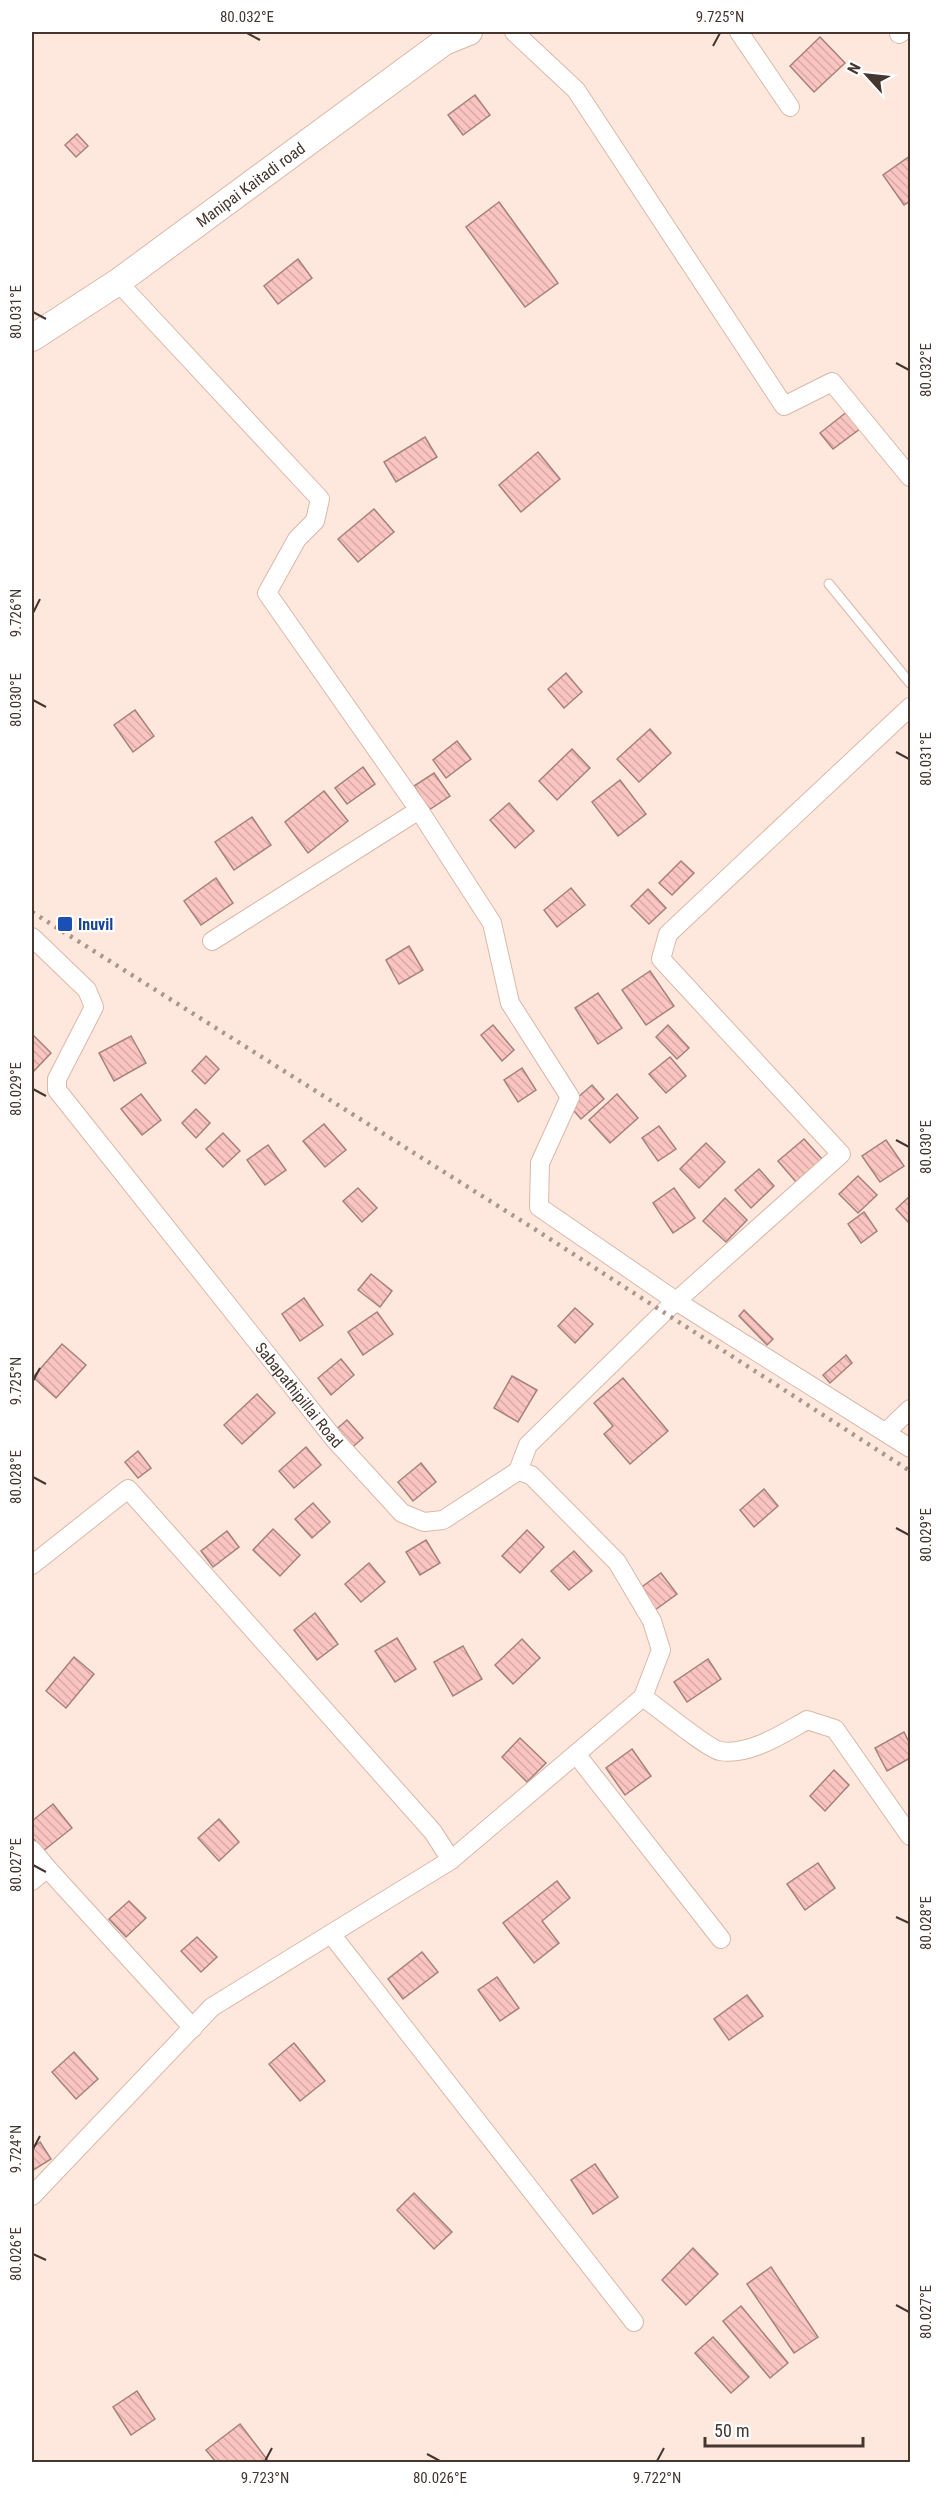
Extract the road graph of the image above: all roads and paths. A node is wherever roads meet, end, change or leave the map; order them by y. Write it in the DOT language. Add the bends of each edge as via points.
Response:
graph roads {
  1 [pos="469,32"];
  2 [pos="514,32"];
  3 [pos="739,32"];
  4 [pos="790,107"];
  5 [pos="118,282"];
  6 [pos="32,338"];
  7 [pos="910,477"];
  8 [pos="829,584"];
  9 [pos="910,683"];
  10 [pos="910,707"];
  11 [pos="419,810"];
  12 [pos="32,937"];
  13 [pos="212,942"];
  14 [pos="676,1301"];
  15 [pos="910,1409"];
  16 [pos="886,1432"];
  17 [pos="910,1448"];
  18 [pos="518,1471"];
  19 [pos="32,1565"];
  20 [pos="643,1697"];
  21 [pos="576,1754"];
  22 [pos="910,1836"];
  23 [pos="32,1850"];
  24 [pos="451,1860"];
  25 [pos="47,1868"];
  26 [pos="32,1881"];
  27 [pos="331,1934"];
  28 [pos="722,1939"];
  29 [pos="193,2028"];
  30 [pos="32,2196"];
  31 [pos="634,2322"];
  1 -- 5 [label="main road, Manipai Kaitadi road" via="444,42"];
  2 -- 7 [label="street" via="576,90 784,406 832,382"];
  3 -- 4 [label="street"];
  5 -- 6 [label="main road, Manipai Kaitadi road"];
  5 -- 11 [label="street" via="320,499 315,521 297,539 267,593"];
  8 -- 9 [label="lane"];
  10 -- 14 [label="street" via="668,934 662,959 841,1154"];
  11 -- 13 [label="street"];
  11 -- 14 [label="street" via="492,923 510,1004 570,1097 540,1163 539,1207"];
  12 -- 18 [label="street, Sabapathipillai Road" via="87,990 94,1007 57,1078 57,1089 334,1440 402,1513 424,1522 443,1520"];
  14 -- 16 [label="street"];
  14 -- 18 [label="street" via="528,1445"];
  15 -- 16 [label="street"];
  16 -- 17 [label="street"];
  18 -- 20 [label="street" via="531,1475 617,1562 652,1621 661,1650"];
  19 -- 24 [label="street" via="128,1489 433,1832"];
  20 -- 21 [label="street"];
  20 -- 22 [label="street" via="718,1751 745,1749 807,1720 835,1729"];
  21 -- 24 [label="street"];
  21 -- 28 [label="street"];
  23 -- 25 [label="street"];
  24 -- 27 [label="street"];
  25 -- 26 [label="street"];
  25 -- 29 [label="street"];
  27 -- 29 [label="street" via="212,2007"];
  27 -- 31 [label="street"];
  29 -- 30 [label="street"];
}
